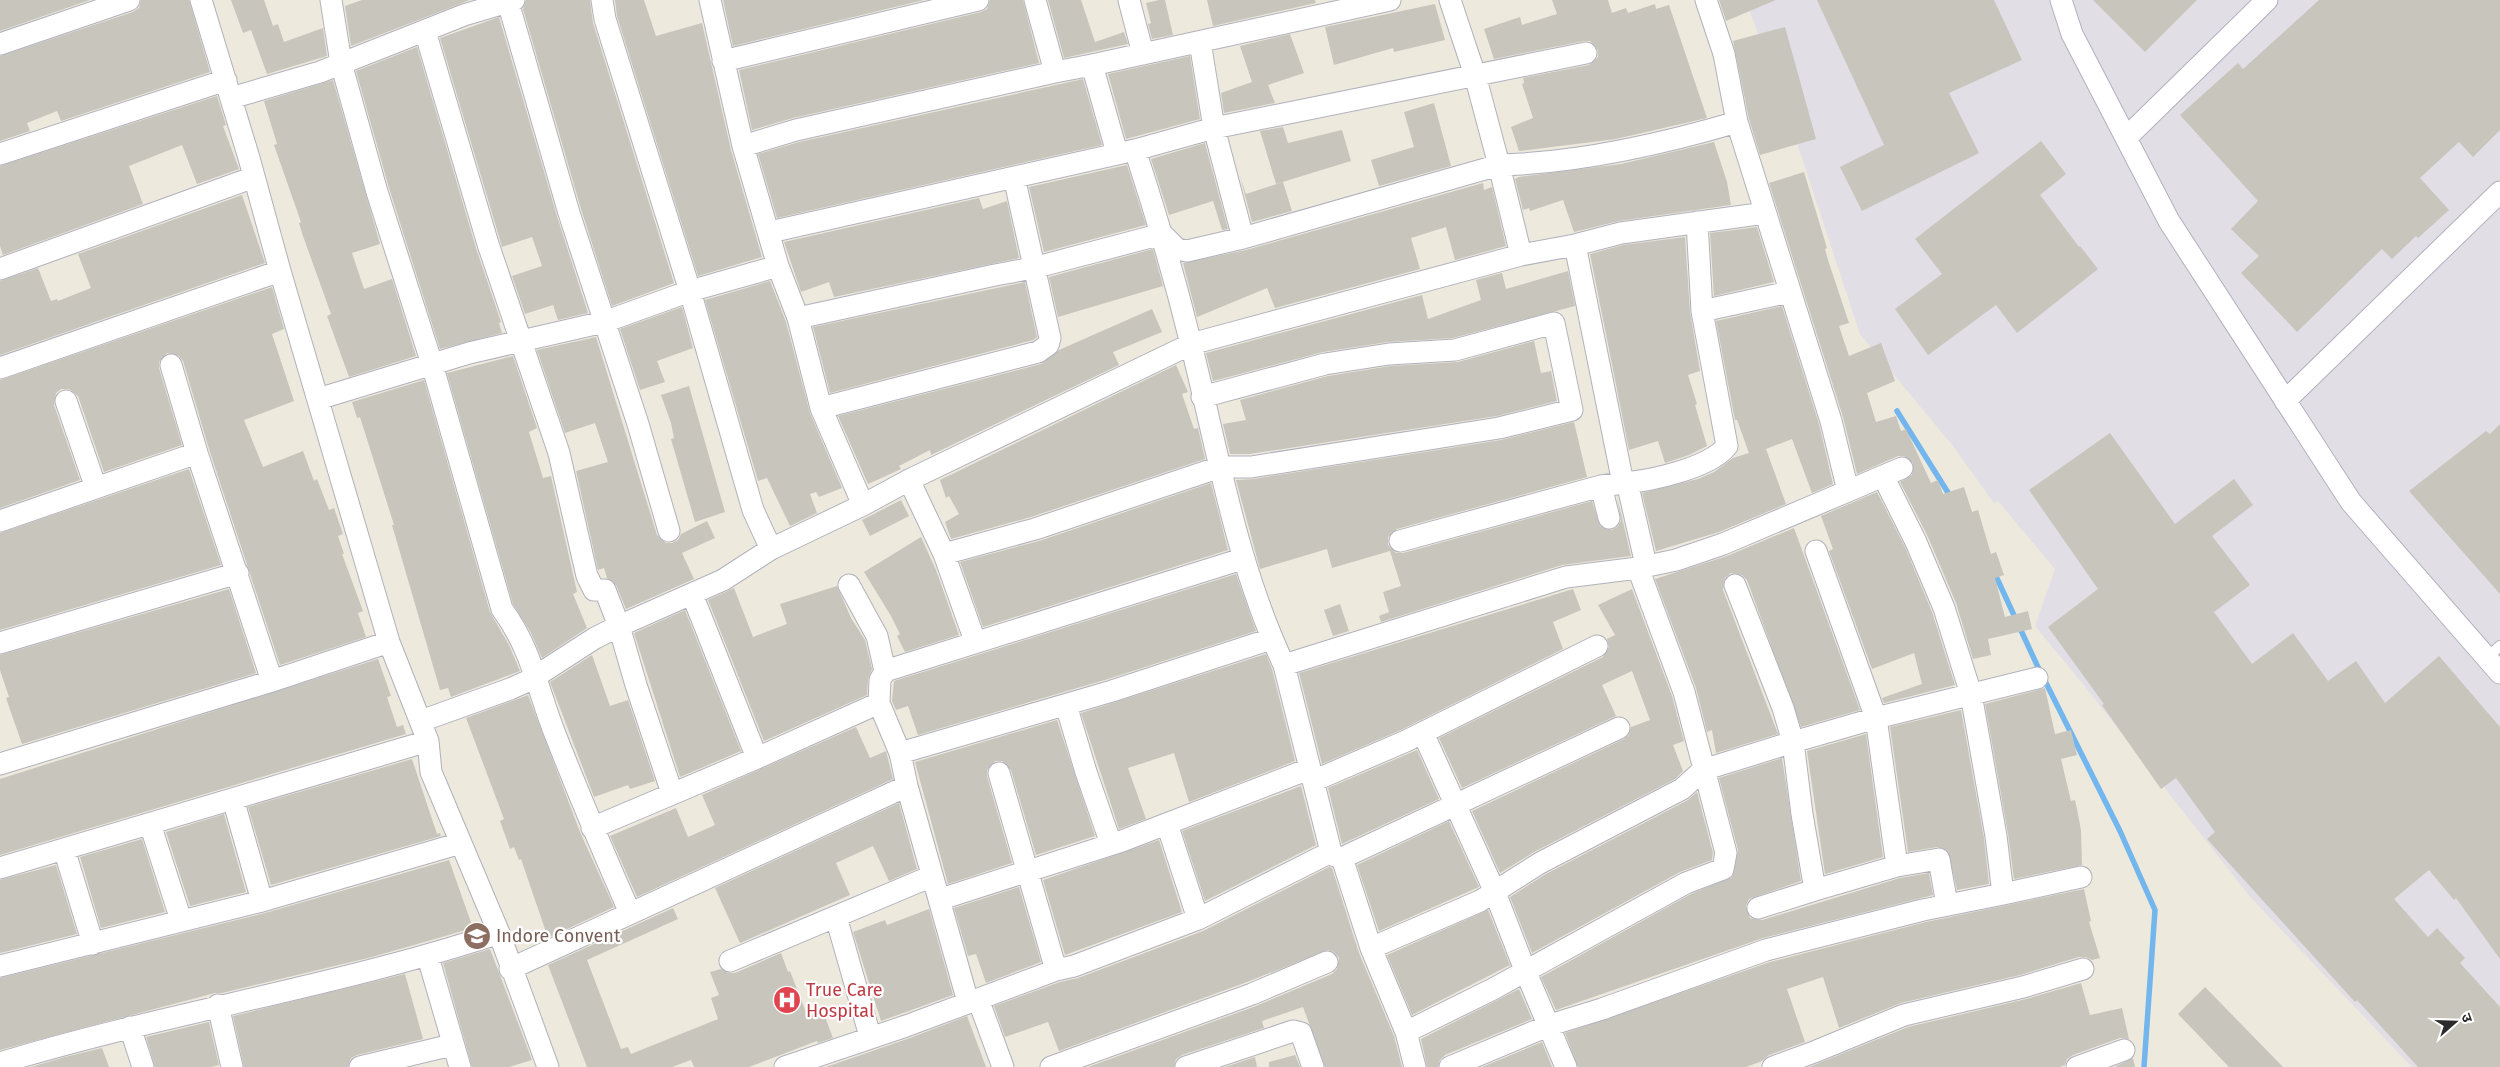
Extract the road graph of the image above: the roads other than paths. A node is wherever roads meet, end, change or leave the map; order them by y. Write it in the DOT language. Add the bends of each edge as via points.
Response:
graph roads {
  1 [pos="129,0"];
  2 [pos="201,0"];
  3 [pos="331,0"];
  4 [pos="602,0"];
  5 [pos="710,0"];
  6 [pos="978,0"];
  7 [pos="1035,0"];
  8 [pos="1128,0"];
  9 [pos="1390,0"];
  10 [pos="1450,0"];
  11 [pos="1706,0"];
  12 [pos="2061,0"];
  13 [pos="2267,0"];
  14 [pos="511,1"];
  15 [pos="425,31"];
  16 [pos="1200,42"];
  17 [pos="0,44"];
  18 [pos="1586,53"];
  19 [pos="1144,54"];
  20 [pos="722,60"];
  21 [pos="342,63"];
  22 [pos="1092,65"];
  23 [pos="1055,72"];
  24 [pos="1475,75"];
  25 [pos="228,89"];
  26 [pos="1736,122"];
  27 [pos="1214,128"];
  28 [pos="2126,138"];
  29 [pos="743,146"];
  30 [pos="1126,152"];
  31 [pos="0,154"];
  32 [pos="1498,165"];
  33 [pos="254,176"];
  34 [pos="1014,177"];
  35 [pos="2500,192"];
  36 [pos="1765,213"];
  37 [pos="1697,222"];
  38 [pos="770,232"];
  39 [pos="1162,234"];
  40 [pos="1243,238"];
  41 [pos="1575,245"];
  42 [pos="1521,255"];
  43 [pos="778,266"];
  44 [pos="1033,268"];
  45 [pos="0,269"];
  46 [pos="280,271"];
  47 [pos="690,291"];
  48 [pos="1789,292"];
  49 [pos="1702,311"];
  50 [pos="798,318"];
  51 [pos="604,322"];
  52 [pos="522,342"];
  53 [pos="1191,344"];
  54 [pos="432,364"];
  55 [pos="170,365"];
  56 [pos="0,368"];
  57 [pos="1202,397"];
  58 [pos="318,399"];
  59 [pos="66,401"];
  60 [pos="2285,401"];
  61 [pos="821,408"];
  62 [pos="197,453"];
  63 [pos="1220,467"];
  64 [pos="1902,468"];
  65 [pos="1883,476"];
  66 [pos="909,480"];
  67 [pos="1625,483"];
  68 [pos="1601,486"];
  69 [pos="96,488"];
  70 [pos="1848,491"];
  71 [pos="863,505"];
  72 [pos="1609,518"];
  73 [pos="0,521"];
  74 [pos="669,530"];
  75 [pos="1400,541"];
  76 [pos="770,549"];
  77 [pos="1816,552"];
  78 [pos="944,554"];
  79 [pos="1242,559"];
  80 [pos="1642,567"];
  81 [pos="238,573"];
  82 [pos="849,585"];
  83 [pos="1735,585"];
  84 [pos="692,594"];
  85 [pos="620,626"];
  86 [pos="1272,639"];
  87 [pos="975,641"];
  88 [pos="389,642"];
  89 [pos="0,643"];
  90 [pos="1597,646"];
  91 [pos="2496,659"];
  92 [pos="1284,664"];
  93 [pos="885,671"];
  94 [pos="536,675"];
  95 [pos="2037,678"];
  96 [pos="272,681"];
  97 [pos="1971,694"];
  98 [pos="879,702"];
  99 [pos="1066,705"];
  100 [pos="1876,718"];
  101 [pos="1619,728"];
  102 [pos="424,731"];
  103 [pos="1423,733"];
  104 [pos="1793,742"];
  105 [pos="900,753"];
  106 [pos="757,758"];
  107 [pos="0,764"];
  108 [pos="1703,770"];
  109 [pos="999,774"];
  110 [pos="1311,775"];
  111 [pos="907,786"];
  112 [pos="672,793"];
  113 [pos="233,799"];
  114 [pos="1456,806"];
  115 [pos="150,824"];
  116 [pos="1168,824"];
  117 [pos="592,828"];
  118 [pos="461,844"];
  119 [pos="1111,844"];
  120 [pos="64,848"];
  121 [pos="1337,855"];
  122 [pos="1897,866"];
  123 [pos="0,868"];
  124 [pos="1029,872"];
  125 [pos="932,876"];
  126 [pos="2080,877"];
  127 [pos="1494,890"];
  128 [pos="1815,890"];
  129 [pos="2002,894"];
  130 [pos="941,899"];
  131 [pos="262,901"];
  132 [pos="1947,905"];
  133 [pos="1758,908"];
  134 [pos="630,913"];
  135 [pos="836,917"];
  136 [pos="1198,919"];
  137 [pos="181,920"];
  138 [pos="499,933"];
  139 [pos="93,944"];
  140 [pos="1372,948"];
  141 [pos="428,957"];
  142 [pos="730,961"];
  143 [pos="1327,962"];
  144 [pos="0,966"];
  145 [pos="510,968"];
  146 [pos="2083,969"];
  147 [pos="1056,970"];
  148 [pos="1525,970"];
  149 [pos="973,1001"];
  150 [pos="218,1006"];
  151 [pos="1550,1025"];
  152 [pos="130,1027"];
  153 [pos="1406,1032"];
  154 [pos="870,1036"];
  155 [pos="452,1045"];
  156 [pos="2124,1050"];
  157 [pos="399,1062"];
  158 [pos="0,1063"];
  159 [pos="143,1067"];
  160 [pos="232,1067"];
  161 [pos="360,1067"];
  162 [pos="460,1067"];
  163 [pos="548,1067"];
  164 [pos="785,1067"];
  165 [pos="1003,1067"];
  166 [pos="1052,1067"];
  167 [pos="1186,1067"];
  168 [pos="1314,1067"];
  169 [pos="1415,1067"];
  170 [pos="1450,1067"];
  171 [pos="1566,1067"];
  172 [pos="1772,1067"];
  173 [pos="2077,1067"];
  1 -- 17 [label="street"];
  2 -- 25 [label="street"];
  3 -- 21 [label="street"];
  4 -- 47 [label="street" via="605,19"];
  5 -- 20 [label="street"];
  6 -- 20 [label="street"];
  7 -- 23 [label="street"];
  8 -- 19 [label="street"];
  9 -- 16 [label="street"];
  10 -- 24 [label="street"];
  11 -- 26 [label="street" via="1724,54"];
  12 -- 28 [label="street" via="2072,34"];
  13 -- 28 [label="street"];
  14 -- 15 [label="street"];
  14 -- 51 [label="street" via="569,213"];
  15 -- 21 [label="street"];
  15 -- 52 [label="street" via="488,244"];
  16 -- 19 [label="street"];
  16 -- 27 [label="street"];
  18 -- 24 [label="street"];
  19 -- 22 [label="street"];
  20 -- 29 [label="street"];
  21 -- 25 [label="street" via="320,72"];
  21 -- 54 [label="street" via="377,192"];
  22 -- 23 [label="street"];
  22 -- 30 [label="street"];
  23 -- 29 [label="street" via="796,130"];
  24 -- 27 [label="street"];
  24 -- 32 [label="street"];
  25 -- 31 [label="street"];
  25 -- 33 [label="street"];
  26 -- 32 [label="street" via="1670,142 1542,164"];
  26 -- 36 [label="street"];
  27 -- 30 [label="street"];
  27 -- 40 [label="street"];
  28 -- 60 [label="street" via="2169,221"];
  29 -- 38 [label="street"];
  30 -- 34 [label="street"];
  30 -- 39 [label="street"];
  32 -- 40 [label="street"];
  32 -- 42 [label="street"];
  33 -- 45 [label="street"];
  33 -- 46 [label="street"];
  34 -- 38 [label="street"];
  34 -- 44 [label="street"];
  35 -- 60 [label="street"];
  36 -- 37 [label="street"];
  36 -- 48 [label="street"];
  37 -- 41 [label="street" via="1621,233"];
  37 -- 49 [label="street"];
  38 -- 43 [label="street"];
  39 -- 40 [label="street" via="1177,248 1187,251"];
  39 -- 44 [label="street"];
  39 -- 53 [label="street"];
  41 -- 42 [label="street"];
  41 -- 67 [label="street"];
  42 -- 53 [label="street"];
  43 -- 47 [label="street"];
  43 -- 50 [label="street"];
  44 -- 50 [label="street"];
  44 -- 61 [label="street" via="1050,338 1048,345 1038,352"];
  46 -- 56 [label="street"];
  46 -- 58 [label="street"];
  47 -- 51 [label="street"];
  47 -- 76 [label="street" via="753,510"];
  48 -- 49 [label="street"];
  48 -- 70 [label="street" via="1831,421"];
  49 -- 67 [label="street" via="1727,446 1717,457 1689,469"];
  50 -- 61 [label="street"];
  51 -- 52 [label="street"];
  51 -- 74 [label="street"];
  52 -- 54 [label="street"];
  52 -- 85 [label="street" via="559,453 587,576 594,590 605,590"];
  53 -- 57 [label="street"];
  53 -- 66 [label="street"];
  54 -- 58 [label="street"];
  54 -- 94 [label="street" via="502,609 522,639"];
  55 -- 62 [label="street"];
  57 -- 63 [label="street"];
  57 -- 63 [label="street" via="1325,364 1389,354 1455,350 1554,323 1572,410 1490,430 1251,467"];
  58 -- 88 [label="street"];
  59 -- 69 [label="street"];
  60 -- 91 [label="street" via="2350,502"];
  61 -- 71 [label="street"];
  62 -- 69 [label="street"];
  62 -- 81 [label="street"];
  63 -- 78 [label="street" via="1035,529"];
  63 -- 79 [label="street"];
  64 -- 65 [label="street"];
  65 -- 70 [label="street"];
  65 -- 97 [label="street" via="1944,608"];
  66 -- 71 [label="street"];
  66 -- 78 [label="street"];
  67 -- 68 [label="street"];
  67 -- 80 [label="street"];
  68 -- 72 [label="street"];
  68 -- 75 [label="street"];
  69 -- 73 [label="street"];
  70 -- 80 [label="street" via="1723,544 1676,560"];
  71 -- 76 [label="street"];
  76 -- 84 [label="street" via="723,580"];
  77 -- 100 [label="street"];
  78 -- 87 [label="street"];
  79 -- 86 [label="street"];
  79 -- 87 [label="street"];
  80 -- 92 [label="street" via="1566,577"];
  80 -- 108 [label="street" via="1684,692"];
  81 -- 89 [label="street"];
  81 -- 96 [label="street"];
  82 -- 93 [label="street" via="876,636"];
  83 -- 104 [label="street"];
  84 -- 85 [label="street"];
  84 -- 106 [label="street"];
  85 -- 94 [label="street"];
  85 -- 112 [label="street"];
  86 -- 92 [label="street"];
  86 -- 99 [label="street"];
  87 -- 93 [label="street"];
  88 -- 96 [label="street"];
  88 -- 102 [label="street"];
  90 -- 103 [label="street"];
  92 -- 110 [label="street"];
  93 -- 98 [label="street" via="880,680"];
  94 -- 102 [label="street"];
  94 -- 117 [label="street" via="554,732"];
  95 -- 97 [label="street"];
  96 -- 107 [label="street"];
  97 -- 100 [label="street"];
  97 -- 129 [label="street" via="1996,836"];
  98 -- 105 [label="street"];
  98 -- 106 [label="street"];
  99 -- 105 [label="street"];
  99 -- 119 [label="street"];
  100 -- 104 [label="street"];
  100 -- 122 [label="street"];
  101 -- 114 [label="street"];
  102 -- 113 [label="street"];
  102 -- 118 [label="street" via="431,772"];
  103 -- 110 [label="street"];
  103 -- 114 [label="street"];
  104 -- 108 [label="street"];
  104 -- 128 [label="street"];
  105 -- 111 [label="street"];
  106 -- 112 [label="street"];
  108 -- 127 [label="street" via="1682,790"];
  108 -- 148 [label="street" via="1726,853 1723,869 1686,883"];
  109 -- 124 [label="street"];
  110 -- 116 [label="street"];
  110 -- 121 [label="street"];
  111 -- 125 [label="street"];
  111 -- 134 [label="street"];
  112 -- 117 [label="street"];
  113 -- 115 [label="street"];
  113 -- 131 [label="street"];
  114 -- 121 [label="street"];
  114 -- 127 [label="street"];
  115 -- 120 [label="street"];
  115 -- 137 [label="street"];
  116 -- 119 [label="street"];
  116 -- 136 [label="street"];
  117 -- 134 [label="street"];
  118 -- 131 [label="street"];
  118 -- 138 [label="street"];
  119 -- 124 [label="street"];
  120 -- 123 [label="street"];
  120 -- 139 [label="street"];
  121 -- 136 [label="street"];
  121 -- 140 [label="street"];
  122 -- 128 [label="street"];
  122 -- 132 [label="street" via="1939,859"];
  124 -- 130 [label="street"];
  124 -- 147 [label="street"];
  125 -- 130 [label="street"];
  125 -- 135 [label="street"];
  126 -- 129 [label="street"];
  127 -- 140 [label="street" via="1480,901"];
  127 -- 148 [label="street"];
  128 -- 133 [label="street"];
  129 -- 132 [label="street"];
  130 -- 149 [label="street"];
  131 -- 137 [label="street"];
  132 -- 151 [label="street" via="1766,950 1602,1010"];
  134 -- 145 [label="street"];
  135 -- 142 [label="street"];
  135 -- 154 [label="street"];
  136 -- 147 [label="street"];
  137 -- 139 [label="street"];
  138 -- 141 [label="street"];
  138 -- 145 [label="street"];
  139 -- 144 [label="street"];
  140 -- 153 [label="street"];
  141 -- 150 [label="street"];
  141 -- 155 [label="street"];
  143 -- 166 [label="street" via="1252,994"];
  145 -- 163 [label="street"];
  146 -- 172 [label="street" via="2023,988 1904,1015"];
  147 -- 149 [label="street"];
  148 -- 151 [label="street"];
  148 -- 153 [label="street"];
  149 -- 154 [label="street"];
  149 -- 165 [label="street"];
  150 -- 152 [label="street"];
  150 -- 160 [label="street"];
  151 -- 170 [label="street"];
  151 -- 171 [label="street"];
  152 -- 158 [label="street"];
  152 -- 159 [label="street"];
  153 -- 169 [label="street"];
  154 -- 164 [label="street"];
  155 -- 157 [label="street"];
  155 -- 162 [label="street"];
  156 -- 173 [label="street"];
  157 -- 161 [label="street"];
  167 -- 168 [label="street" via="1293,1031 1301,1033"];
}
